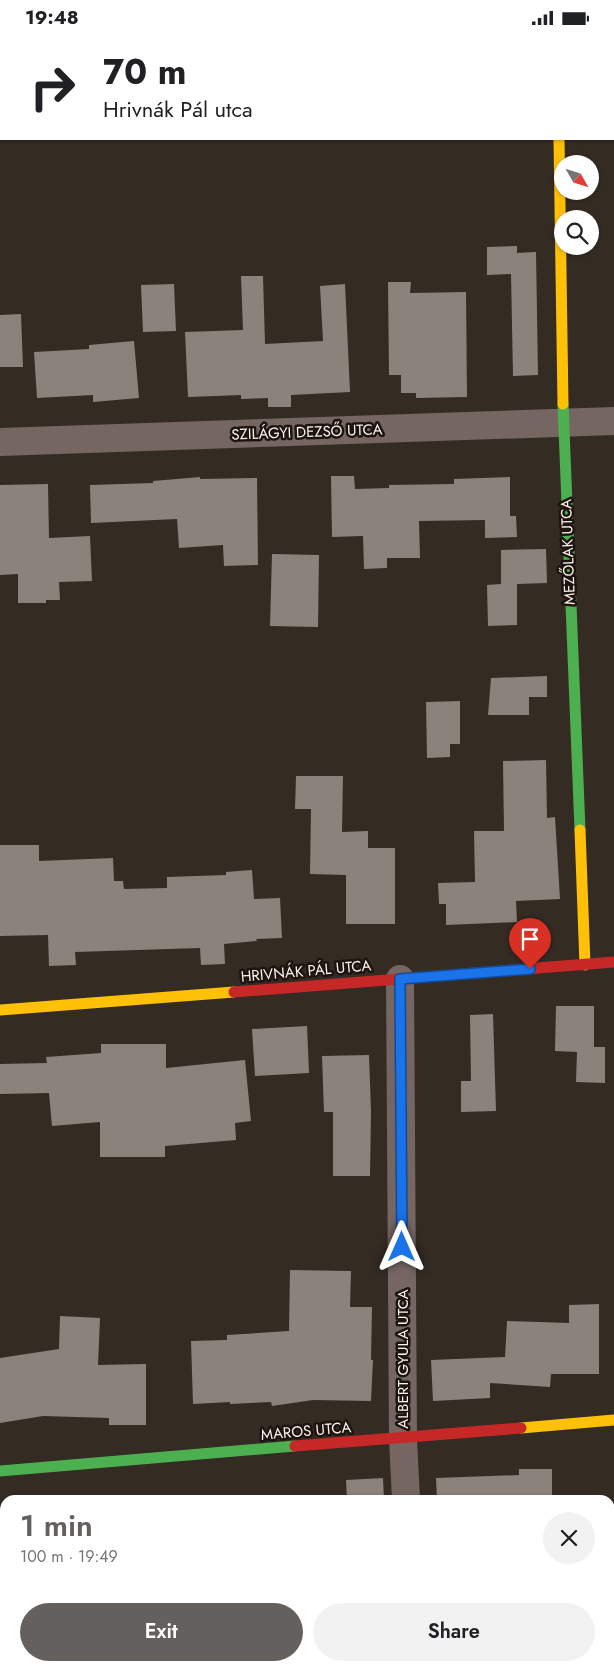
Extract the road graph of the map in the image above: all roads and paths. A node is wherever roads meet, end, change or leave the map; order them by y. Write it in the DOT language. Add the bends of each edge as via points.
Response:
graph roads {
  1 [pos="560,140"];
  2 [pos="614,421"];
  3 [pos="562,423"];
  4 [pos="0,442"];
  5 [pos="614,962"];
  6 [pos="585,965"];
  7 [pos="400,979"];
  8 [pos="0,1011"];
  9 [pos="614,1421"];
  10 [pos="403,1439"];
  11 [pos="0,1471"];
  12 [pos="406,1495"];
  1 -- 3 [label="street, MEZŐLAK UTCA"];
  2 -- 3 [label="street, SZILÁGYI DEZSŐ UTCA"];
  3 -- 4 [label="street, SZILÁGYI DEZSŐ UTCA"];
  3 -- 6 [label="street, MEZŐLAK UTCA"];
  5 -- 6 [label="street, HRIVNÁK PÁL UTCA"];
  6 -- 7 [label="street, HRIVNÁK PÁL UTCA"];
  7 -- 8 [label="street, HRIVNÁK PÁL UTCA"];
  7 -- 10 [label="street, ALBERT GYULA UTCA"];
  9 -- 10 [label="street, MAROS UTCA"];
  10 -- 11 [label="street, MAROS UTCA"];
  10 -- 12 [label="street, ALBERT GYULA UTCA"];
}
